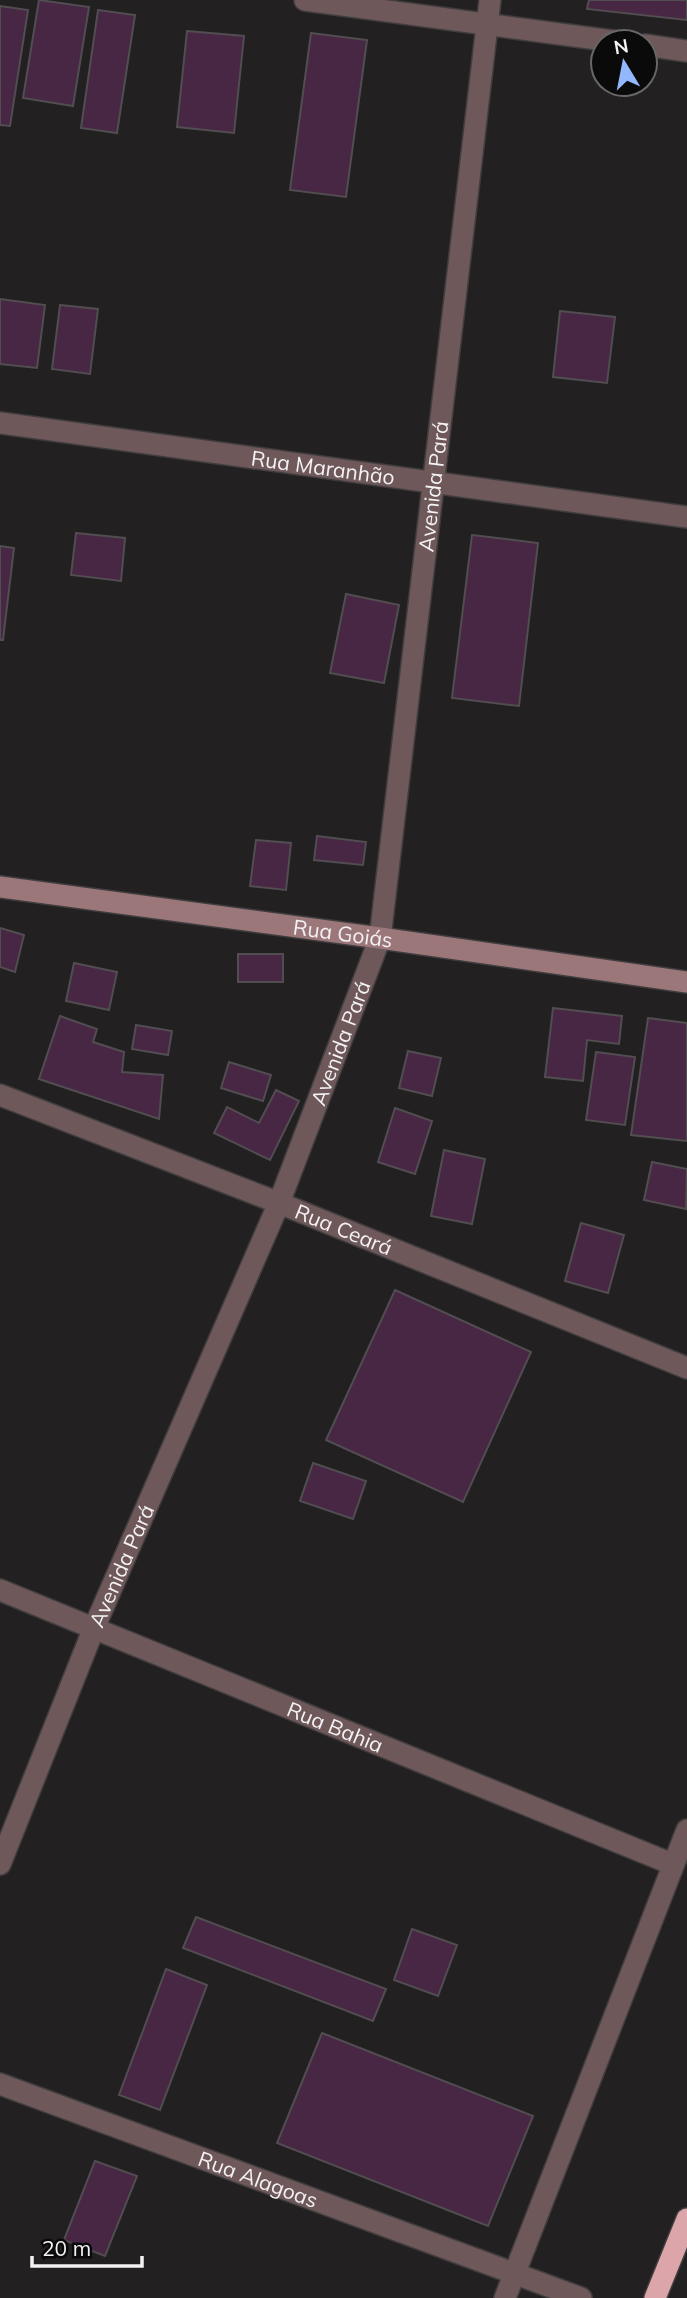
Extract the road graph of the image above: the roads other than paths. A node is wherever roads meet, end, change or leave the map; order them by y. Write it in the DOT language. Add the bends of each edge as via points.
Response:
graph roads {
  1 [pos="305,0"];
  2 [pos="490,0"];
  3 [pos="487,25"];
  4 [pos="589,38"];
  5 [pos="659,47"];
  6 [pos="687,51"];
  7 [pos="0,424"];
  8 [pos="433,482"];
  9 [pos="687,517"];
  10 [pos="0,887"];
  11 [pos="380,938"];
  12 [pos="687,982"];
  13 [pos="0,1095"];
  14 [pos="279,1203"];
  15 [pos="687,1368"];
  16 [pos="0,1590"];
  17 [pos="94,1628"];
  18 [pos="687,1830"];
  19 [pos="0,1864"];
  20 [pos="672,1864"];
  21 [pos="0,2084"];
  22 [pos="687,2219"];
  23 [pos="515,2275"];
  24 [pos="505,2298"];
  25 [pos="582,2298"];
  26 [pos="655,2298"];
  1 -- 3 [label="street"];
  2 -- 3 [label="street, Avenida Pará"];
  3 -- 4 [label="street"];
  3 -- 8 [label="street, Avenida Pará"];
  5 -- 6 [label="street"];
  7 -- 8 [label="street, Rua Maranhão"];
  8 -- 9 [label="street, Rua Maranhão"];
  8 -- 11 [label="street, Avenida Pará"];
  10 -- 11 [label="street, Rua Goiás"];
  11 -- 12 [label="street, Rua Goiás"];
  11 -- 14 [label="street, Avenida Pará"];
  13 -- 14 [label="street, Rua Ceará"];
  14 -- 15 [label="street, Rua Ceará"];
  14 -- 17 [label="street, Avenida Pará"];
  16 -- 17 [label="street, Rua Bahia"];
  17 -- 19 [label="street, Avenida Pará"];
  17 -- 20 [label="street, Rua Bahia"];
  18 -- 20 [label="street"];
  20 -- 23 [label="street"];
  21 -- 23 [label="street, Rua Alagoas"];
  22 -- 26 [label="highway"];
  23 -- 24 [label="street"];
  23 -- 25 [label="street, Rua Alagoas"];
}
